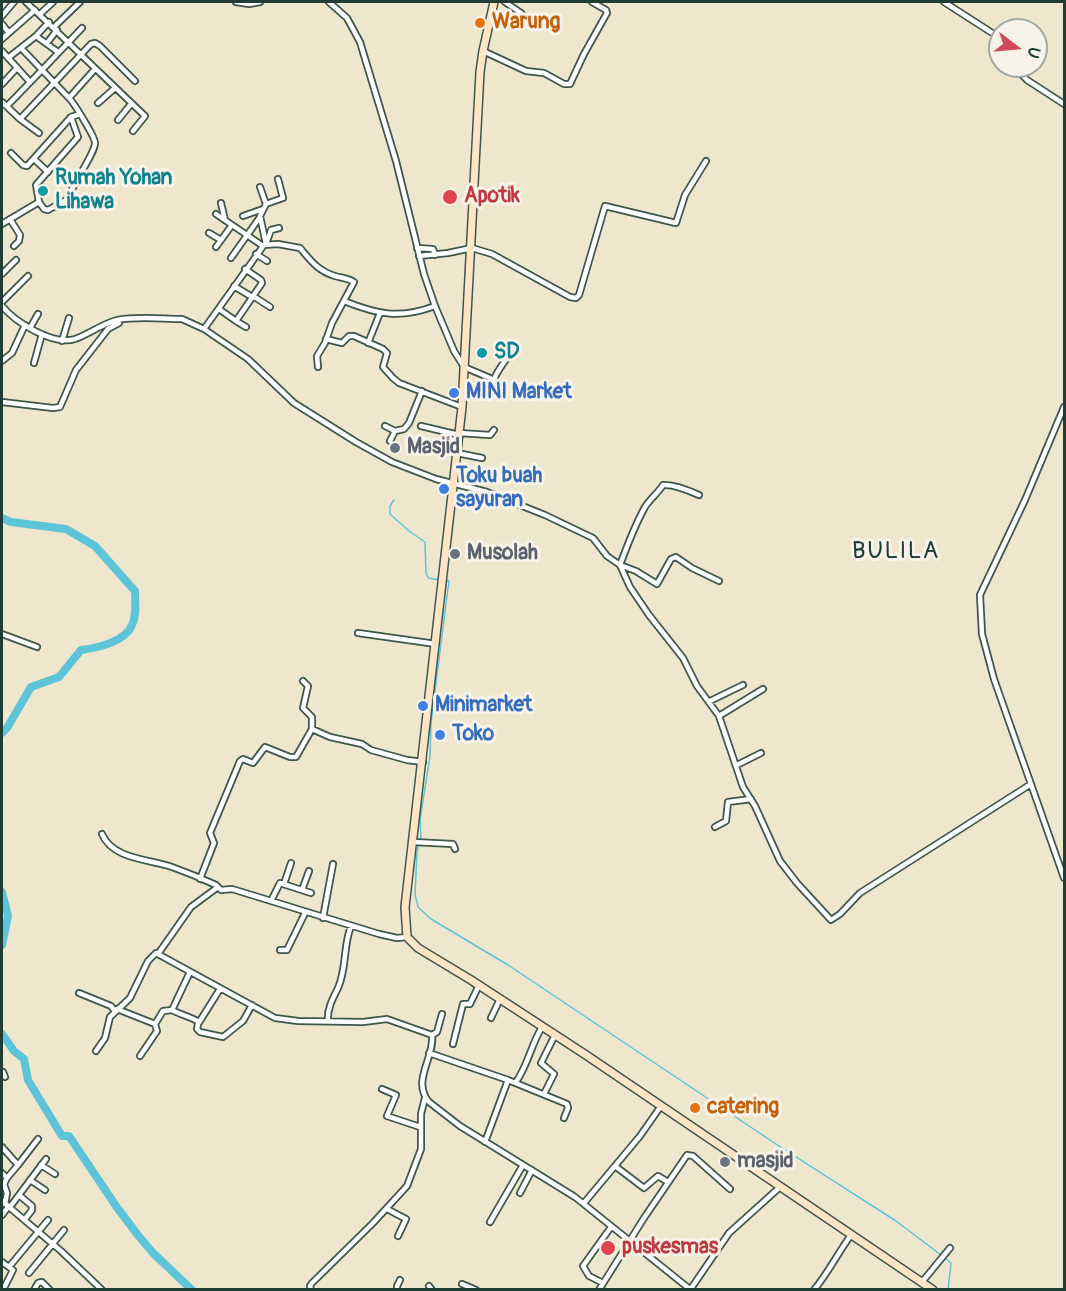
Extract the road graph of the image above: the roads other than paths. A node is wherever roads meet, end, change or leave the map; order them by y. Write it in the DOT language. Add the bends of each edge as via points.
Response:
graph roads {
  1 [pos="14,2"];
  2 [pos="27,2"];
  3 [pos="53,2"];
  4 [pos="80,2"];
  5 [pos="236,2"];
  6 [pos="260,2"];
  7 [pos="329,2"];
  8 [pos="505,2"];
  9 [pos="592,2"];
  10 [pos="944,2"];
  11 [pos="491,3"];
  12 [pos="35,10"];
  13 [pos="40,14"];
  14 [pos="2,16"];
  15 [pos="49,22"];
  16 [pos="529,23"];
  17 [pos="2,24"];
  18 [pos="82,28"];
  19 [pos="55,29"];
  20 [pos="988,30"];
  21 [pos="9,33"];
  22 [pos="36,36"];
  23 [pos="2,39"];
  24 [pos="67,41"];
  25 [pos="47,43"];
  26 [pos="22,49"];
  27 [pos="58,52"];
  28 [pos="485,52"];
  29 [pos="4,54"];
  30 [pos="82,55"];
  31 [pos="17,68"];
  32 [pos="95,69"];
  33 [pos="42,70"];
  34 [pos="1025,78"];
  35 [pos="135,81"];
  36 [pos="30,82"];
  37 [pos="55,83"];
  38 [pos="2,84"];
  39 [pos="115,88"];
  40 [pos="69,98"];
  41 [pos="2,102"];
  42 [pos="98,103"];
  43 [pos="131,104"];
  44 [pos="1065,104"];
  45 [pos="7,106"];
  46 [pos="80,114"];
  47 [pos="71,117"];
  48 [pos="20,120"];
  49 [pos="118,120"];
  50 [pos="133,131"];
  51 [pos="39,133"];
  52 [pos="11,153"];
  53 [pos="34,159"];
  54 [pos="706,161"];
  55 [pos="48,172"];
  56 [pos="278,179"];
  57 [pos="260,187"];
  58 [pos="39,202"];
  59 [pos="221,203"];
  60 [pos="264,207"];
  61 [pos="216,214"];
  62 [pos="243,216"];
  63 [pos="260,217"];
  64 [pos="10,219"];
  65 [pos="225,220"];
  66 [pos="2,224"];
  67 [pos="232,225"];
  68 [pos="279,228"];
  69 [pos="209,232"];
  70 [pos="247,235"];
  71 [pos="221,240"];
  72 [pos="264,245"];
  73 [pos="14,246"];
  74 [pos="216,247"];
  75 [pos="417,248"];
  76 [pos="472,248"];
  77 [pos="256,254"];
  78 [pos="435,255"];
  79 [pos="419,256"];
  80 [pos="231,258"];
  81 [pos="16,260"];
  82 [pos="267,261"];
  83 [pos="245,269"];
  84 [pos="2,274"];
  85 [pos="28,276"];
  86 [pos="234,286"];
  87 [pos="253,296"];
  88 [pos="344,301"];
  89 [pos="435,306"];
  90 [pos="270,307"];
  91 [pos="2,308"];
  92 [pos="219,309"];
  93 [pos="380,313"];
  94 [pos="38,314"];
  95 [pos="69,318"];
  96 [pos="136,319"];
  97 [pos="236,321"];
  98 [pos="28,327"];
  99 [pos="246,327"];
  100 [pos="204,329"];
  101 [pos="42,334"];
  102 [pos="326,339"];
  103 [pos="62,341"];
  104 [pos="368,343"];
  105 [pos="510,354"];
  106 [pos="2,361"];
  107 [pos="34,363"];
  108 [pos="318,367"];
  109 [pos="464,367"];
  110 [pos="494,380"];
  111 [pos="500,386"];
  112 [pos="422,391"];
  113 [pos="2,402"];
  114 [pos="462,407"];
  115 [pos="1065,407"];
  116 [pos="385,426"];
  117 [pos="421,426"];
  118 [pos="494,430"];
  119 [pos="395,431"];
  120 [pos="459,434"];
  121 [pos="390,441"];
  122 [pos="457,453"];
  123 [pos="482,458"];
  124 [pos="454,483"];
  125 [pos="699,495"];
  126 [pos="620,565"];
  127 [pos="719,581"];
  128 [pos="358,633"];
  129 [pos="2,634"];
  130 [pos="436,644"];
  131 [pos="37,647"];
  132 [pos="303,681"];
  133 [pos="743,685"];
  134 [pos="763,689"];
  135 [pos="710,701"];
  136 [pos="719,716"];
  137 [pos="312,729"];
  138 [pos="761,753"];
  139 [pos="423,762"];
  140 [pos="736,765"];
  141 [pos="1030,784"];
  142 [pos="751,799"];
  143 [pos="715,826"];
  144 [pos="102,834"];
  145 [pos="415,842"];
  146 [pos="455,849"];
  147 [pos="291,863"];
  148 [pos="333,864"];
  149 [pos="309,871"];
  150 [pos="1065,878"];
  151 [pos="200,879"];
  152 [pos="284,884"];
  153 [pos="218,887"];
  154 [pos="302,890"];
  155 [pos="311,893"];
  156 [pos="271,901"];
  157 [pos="304,913"];
  158 [pos="323,918"];
  159 [pos="351,926"];
  160 [pos="407,937"];
  161 [pos="280,950"];
  162 [pos="158,954"];
  163 [pos="190,972"];
  164 [pos="479,985"];
  165 [pos="220,989"];
  166 [pos="79,993"];
  167 [pos="500,999"];
  168 [pos="252,1005"];
  169 [pos="116,1010"];
  170 [pos="172,1010"];
  171 [pos="442,1014"];
  172 [pos="491,1018"];
  173 [pos="328,1020"];
  174 [pos="199,1022"];
  175 [pos="155,1024"];
  176 [pos="542,1027"];
  177 [pos="432,1035"];
  178 [pos="555,1035"];
  179 [pos="453,1044"];
  180 [pos="96,1051"];
  181 [pos="429,1053"];
  182 [pos="140,1056"];
  183 [pos="508,1080"];
  184 [pos="516,1082"];
  185 [pos="382,1089"];
  186 [pos="544,1094"];
  187 [pos="426,1098"];
  188 [pos="661,1106"];
  189 [pos="564,1118"];
  190 [pos="420,1127"];
  191 [pos="38,1139"];
  192 [pos="485,1142"];
  193 [pos="2,1147"];
  194 [pos="46,1159"];
  195 [pos="18,1165"];
  196 [pos="41,1165"];
  197 [pos="523,1165"];
  198 [pos="615,1166"];
  199 [pos="532,1170"];
  200 [pos="2,1173"];
  201 [pos="55,1174"];
  202 [pos="7,1178"];
  203 [pos="30,1180"];
  204 [pos="668,1182"];
  205 [pos="780,1187"];
  206 [pos="45,1190"];
  207 [pos="730,1190"];
  208 [pos="520,1193"];
  209 [pos="19,1195"];
  210 [pos="584,1203"];
  211 [pos="6,1205"];
  212 [pos="387,1209"];
  213 [pos="2,1215"];
  214 [pos="25,1219"];
  215 [pos="48,1220"];
  216 [pos="490,1222"];
  217 [pos="611,1227"];
  218 [pos="64,1230"];
  219 [pos="38,1231"];
  220 [pos="851,1235"];
  221 [pos="398,1236"];
  222 [pos="629,1241"];
  223 [pos="53,1244"];
  224 [pos="951,1248"];
  225 [pos="2,1262"];
  226 [pos="9,1267"];
  227 [pos="29,1273"];
  228 [pos="400,1280"];
  229 [pos="922,1282"];
  230 [pos="603,1283"];
  231 [pos="462,1284"];
  232 [pos="690,1289"];
  233 [pos="3,1290"];
  234 [pos="34,1290"];
  235 [pos="50,1290"];
  236 [pos="102,1290"];
  237 [pos="311,1290"];
  238 [pos="397,1290"];
  239 [pos="476,1290"];
  240 [pos="599,1290"];
  241 [pos="814,1290"];
  242 [pos="933,1290"];
  1 -- 14 [label="street"];
  2 -- 12 [label="street"];
  3 -- 13 [label="street"];
  4 -- 19 [label="street"];
  5 -- 6 [label="street"];
  7 -- 75 [label="street" via="347,18 360,42"];
  8 -- 16 [label="street"];
  9 -- 28 [label="street" via="607,13 570,84 544,73 525,71"];
  10 -- 20 [label="street"];
  11 -- 28 [label="street"];
  12 -- 13 [label="street"];
  12 -- 21 [label="street"];
  13 -- 15 [label="street"];
  15 -- 19 [label="street"];
  15 -- 22 [label="street"];
  17 -- 21 [label="street"];
  18 -- 24 [label="street"];
  19 -- 24 [label="street"];
  19 -- 25 [label="street"];
  21 -- 23 [label="street"];
  22 -- 25 [label="street"];
  22 -- 26 [label="street"];
  24 -- 27 [label="street"];
  24 -- 30 [label="street"];
  25 -- 27 [label="street"];
  26 -- 29 [label="street"];
  26 -- 33 [label="street"];
  27 -- 33 [label="street"];
  28 -- 76 [label="street" via="478,102"];
  29 -- 31 [label="street"];
  30 -- 32 [label="street"];
  30 -- 35 [label="street" via="91,44 98,44"];
  30 -- 37 [label="street"];
  31 -- 36 [label="street"];
  31 -- 38 [label="street"];
  32 -- 39 [label="street"];
  32 -- 40 [label="street"];
  33 -- 36 [label="street"];
  33 -- 37 [label="street"];
  34 -- 44 [label="street"];
  36 -- 45 [label="street"];
  37 -- 40 [label="street"];
  37 -- 48 [label="street"];
  39 -- 42 [label="street"];
  39 -- 43 [label="street"];
  40 -- 46 [label="street"];
  41 -- 45 [label="street"];
  43 -- 49 [label="street"];
  43 -- 50 [label="street" via="145,116"];
  45 -- 48 [label="street"];
  46 -- 47 [label="street"];
  46 -- 58 [label="street" via="94,140 94,148 68,199 48,210"];
  47 -- 53 [label="street"];
  47 -- 55 [label="street" via="78,137"];
  48 -- 51 [label="street"];
  52 -- 53 [label="street" via="26,166"];
  53 -- 55 [label="street"];
  54 -- 76 [label="street" via="685,195 676,223 606,206 576,298 492,254"];
  55 -- 58 [label="street" via="35,187"];
  56 -- 60 [label="street" via="283,198"];
  57 -- 60 [label="street"];
  58 -- 64 [label="street"];
  59 -- 65 [label="street"];
  60 -- 62 [label="street"];
  60 -- 63 [label="street"];
  61 -- 65 [label="street"];
  63 -- 70 [label="street"];
  63 -- 72 [label="street"];
  64 -- 66 [label="street"];
  64 -- 73 [label="street" via="20,235"];
  65 -- 67 [label="street"];
  67 -- 70 [label="street"];
  67 -- 71 [label="street"];
  68 -- 72 [label="street" via="271,230"];
  69 -- 71 [label="street"];
  70 -- 72 [label="street"];
  70 -- 80 [label="street"];
  71 -- 74 [label="street"];
  72 -- 77 [label="street"];
  72 -- 88 [label="street" via="300,248 314,265 353,280"];
  75 -- 78 [label="street" via="433,249"];
  75 -- 79 [label="street"];
  76 -- 78 [label="street"];
  76 -- 109 [label="street"];
  77 -- 82 [label="street"];
  77 -- 83 [label="street"];
  78 -- 79 [label="street"];
  79 -- 89 [label="street"];
  81 -- 84 [label="street"];
  83 -- 86 [label="street"];
  83 -- 87 [label="street" via="262,281"];
  85 -- 91 [label="street"];
  86 -- 87 [label="street"];
  86 -- 92 [label="street"];
  87 -- 90 [label="street"];
  87 -- 97 [label="street"];
  88 -- 93 [label="street"];
  88 -- 102 [label="street"];
  89 -- 93 [label="street" via="405,315"];
  89 -- 109 [label="street"];
  91 -- 98 [label="street"];
  92 -- 97 [label="street"];
  92 -- 100 [label="street"];
  93 -- 104 [label="street"];
  94 -- 98 [label="street"];
  95 -- 103 [label="street"];
  96 -- 100 [label="street" via="182,320"];
  96 -- 103 [label="street" via="112,322"];
  96 -- 113 [label="street" via="108,329 74,372 59,407"];
  97 -- 99 [label="street"];
  98 -- 101 [label="street"];
  98 -- 106 [label="street" via="12,353"];
  100 -- 124 [label="street" via="248,358 286,396 332,428 403,467"];
  101 -- 103 [label="street"];
  101 -- 107 [label="street"];
  102 -- 104 [label="street" via="344,342 351,336"];
  102 -- 108 [label="street" via="317,356"];
  104 -- 112 [label="street" via="386,351 383,368 393,378"];
  105 -- 110 [label="street"];
  109 -- 110 [label="street"];
  109 -- 114 [label="street"];
  110 -- 111 [label="street"];
  112 -- 114 [label="street"];
  112 -- 119 [label="street" via="409,423"];
  114 -- 120 [label="street"];
  115 -- 141 [label="street" via="979,598 984,646"];
  116 -- 119 [label="street"];
  117 -- 120 [label="street"];
  118 -- 120 [label="street" via="490,435"];
  119 -- 121 [label="street"];
  120 -- 122 [label="street"];
  122 -- 123 [label="street"];
  122 -- 124 [label="street"];
  124 -- 126 [label="street" via="487,492 582,532"];
  124 -- 130 [label="street"];
  125 -- 126 [label="street" via="663,485 645,507"];
  126 -- 127 [label="street" via="657,584 676,557"];
  126 -- 135 [label="street" via="630,587"];
  128 -- 130 [label="street"];
  129 -- 131 [label="street"];
  130 -- 139 [label="street"];
  132 -- 137 [label="street" via="308,686 303,708 312,715"];
  133 -- 135 [label="street"];
  134 -- 136 [label="street"];
  135 -- 136 [label="street"];
  136 -- 140 [label="street"];
  137 -- 139 [label="street" via="371,750"];
  137 -- 151 [label="street" via="296,757 265,747 254,763 240,760 210,833 214,843"];
  138 -- 140 [label="street"];
  139 -- 145 [label="street"];
  140 -- 142 [label="street"];
  141 -- 142 [label="street" via="860,893 831,920 780,861"];
  141 -- 150 [label="street"];
  142 -- 143 [label="street" via="728,802 726,821"];
  144 -- 151 [label="street" via="124,854 171,866"];
  145 -- 146 [label="street" via="452,843"];
  145 -- 160 [label="street" via="405,907"];
  147 -- 152 [label="street"];
  148 -- 158 [label="street"];
  149 -- 154 [label="street"];
  151 -- 153 [label="street"];
  152 -- 154 [label="street"];
  152 -- 156 [label="street" via="280,883"];
  153 -- 156 [label="street"];
  153 -- 162 [label="street" via="190,907"];
  154 -- 155 [label="street"];
  156 -- 157 [label="street"];
  157 -- 158 [label="street"];
  157 -- 161 [label="street" via="287,950"];
  158 -- 159 [label="street"];
  159 -- 160 [label="street"];
  159 -- 173 [label="street" via="343,972"];
  160 -- 164 [label="street" via="432,958"];
  162 -- 163 [label="street"];
  162 -- 169 [label="street" via="148,961 133,994"];
  163 -- 165 [label="street"];
  163 -- 170 [label="street"];
  164 -- 167 [label="street"];
  164 -- 179 [label="street" via="470,1004 462,1006"];
  165 -- 168 [label="street"];
  165 -- 174 [label="street"];
  166 -- 169 [label="street"];
  167 -- 172 [label="street"];
  167 -- 176 [label="street"];
  168 -- 173 [label="street" via="275,1018"];
  168 -- 174 [label="street" via="243,1021 222,1037 200,1032"];
  169 -- 175 [label="street"];
  169 -- 180 [label="street"];
  170 -- 174 [label="street"];
  170 -- 175 [label="street" via="163,1011"];
  171 -- 177 [label="street" via="437,1032"];
  173 -- 177 [label="street" via="363,1022 387,1018"];
  175 -- 182 [label="street" via="157,1031"];
  176 -- 178 [label="street"];
  176 -- 184 [label="street"];
  177 -- 181 [label="street"];
  178 -- 186 [label="street" via="540,1063 554,1074"];
  178 -- 188 [label="street"];
  181 -- 183 [label="street"];
  181 -- 187 [label="street" via="423,1078"];
  183 -- 184 [label="street"];
  183 -- 192 [label="street"];
  184 -- 186 [label="street"];
  185 -- 190 [label="street" via="396,1095 387,1116"];
  186 -- 189 [label="street" via="568,1105"];
  187 -- 190 [label="street"];
  187 -- 192 [label="street"];
  188 -- 198 [label="street"];
  188 -- 205 [label="street"];
  190 -- 212 [label="street" via="421,1149 410,1180"];
  191 -- 195 [label="street"];
  192 -- 197 [label="street"];
  193 -- 195 [label="street"];
  194 -- 196 [label="street"];
  195 -- 202 [label="street"];
  196 -- 201 [label="street"];
  196 -- 203 [label="street"];
  197 -- 199 [label="street"];
  197 -- 216 [label="street"];
  198 -- 204 [label="street" via="644,1188 658,1176"];
  198 -- 210 [label="street"];
  199 -- 208 [label="street"];
  199 -- 210 [label="street"];
  200 -- 202 [label="street"];
  202 -- 211 [label="street"];
  203 -- 206 [label="street"];
  203 -- 209 [label="street"];
  204 -- 207 [label="street" via="690,1154"];
  204 -- 222 [label="street"];
  205 -- 220 [label="street"];
  205 -- 232 [label="street" via="729,1233"];
  209 -- 211 [label="street"];
  209 -- 214 [label="street" via="33,1208"];
  210 -- 217 [label="street"];
  211 -- 213 [label="street"];
  211 -- 214 [label="street"];
  212 -- 221 [label="street" via="406,1219"];
  212 -- 237 [label="street" via="312,1283"];
  214 -- 219 [label="street"];
  215 -- 219 [label="street"];
  217 -- 222 [label="street"];
  217 -- 230 [label="street" via="583,1266 589,1276"];
  218 -- 223 [label="street"];
  219 -- 223 [label="street"];
  219 -- 226 [label="street"];
  220 -- 229 [label="street"];
  220 -- 241 [label="street"];
  222 -- 230 [label="street"];
  222 -- 232 [label="street"];
  223 -- 227 [label="street"];
  223 -- 236 [label="street"];
  224 -- 229 [label="street"];
  225 -- 226 [label="street"];
  226 -- 233 [label="street" via="13,1270"];
  228 -- 238 [label="street"];
  229 -- 242 [label="street"];
  230 -- 240 [label="street"];
  231 -- 239 [label="street"];
  234 -- 235 [label="street" via="42,1282"];
}
